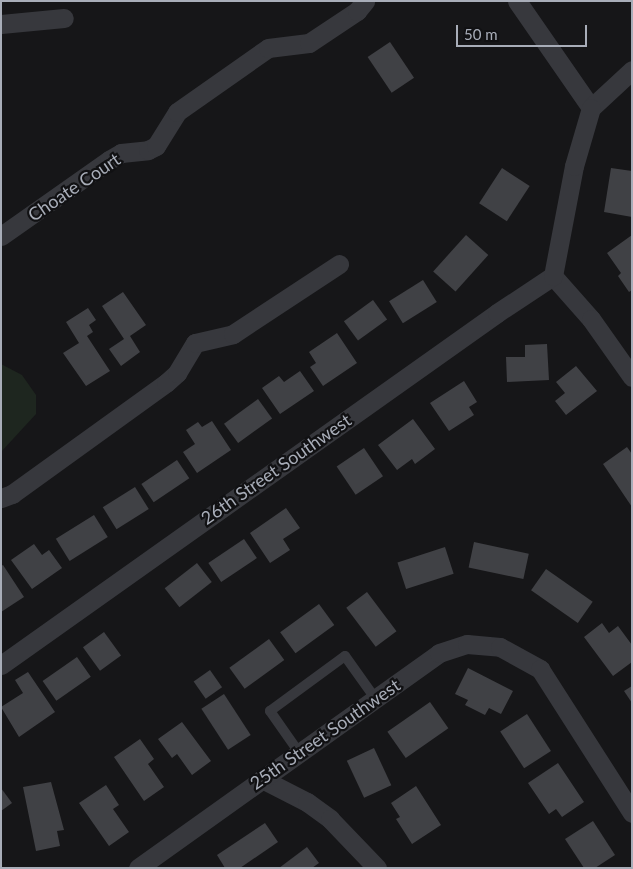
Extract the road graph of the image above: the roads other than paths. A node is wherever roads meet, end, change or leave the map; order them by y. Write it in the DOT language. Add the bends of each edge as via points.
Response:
graph roads {
  1 [pos="366,1"];
  2 [pos="517,1"];
  3 [pos="64,18"];
  4 [pos="1,24"];
  5 [pos="632,70"];
  6 [pos="591,108"];
  7 [pos="1,236"];
  8 [pos="339,264"];
  9 [pos="553,276"];
  10 [pos="632,377"];
  11 [pos="1,498"];
  12 [pos="1,665"];
  13 [pos="374,698"];
  14 [pos="298,752"];
  15 [pos="262,779"];
  16 [pos="632,813"];
  17 [pos="138,868"];
  18 [pos="377,868"];
  1 -- 7 [label="street, Choate Court" via="357,11 309,43 268,48 177,112 156,146 121,153"];
  2 -- 6 [label="street"];
  3 -- 4 [label="street"];
  5 -- 6 [label="street"];
  6 -- 9 [label="street" via="574,166"];
  8 -- 11 [label="street" via="233,334 195,342 177,373 166,382 12,494"];
  9 -- 10 [label="street" via="591,320"];
  9 -- 12 [label="street, 26th Street Southwest" via="472,330"];
  13 -- 14 [label="street, 25th Street Southwest"];
  13 -- 14 [label="lane" via="345,656 270,711"];
  13 -- 16 [label="street, 25th Street Southwest" via="450,648 481,644 500,647 540,669"];
  14 -- 15 [label="street, 25th Street Southwest"];
  15 -- 17 [label="street, 25th Street Southwest"];
  15 -- 18 [label="street" via="307,802 330,819"];
}
